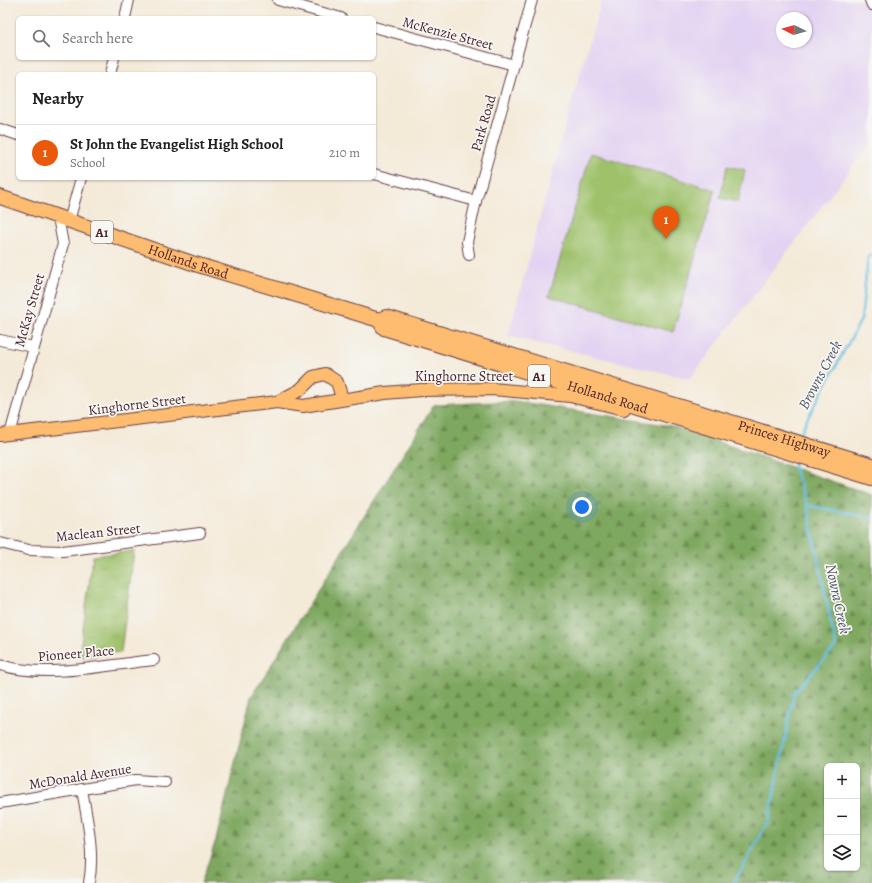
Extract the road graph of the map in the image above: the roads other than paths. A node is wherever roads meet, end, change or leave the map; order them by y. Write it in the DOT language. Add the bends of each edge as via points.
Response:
graph roads {
  1 [pos="129,0"];
  2 [pos="278,0"];
  3 [pos="532,0"];
  4 [pos="870,0"];
  5 [pos="872,5"];
  6 [pos="125,16"];
  7 [pos="334,16"];
  8 [pos="376,28"];
  9 [pos="114,60"];
  10 [pos="514,65"];
  11 [pos="110,72"];
  12 [pos="0,129"];
  13 [pos="16,134"];
  14 [pos="376,175"];
  15 [pos="80,180"];
  16 [pos="0,197"];
  17 [pos="476,201"];
  18 [pos="64,219"];
  19 [pos="469,255"];
  20 [pos="379,320"];
  21 [pos="0,340"];
  22 [pos="33,347"];
  23 [pos="342,398"];
  24 [pos="277,402"];
  25 [pos="696,412"];
  26 [pos="702,426"];
  27 [pos="5,435"];
  28 [pos="769,441"];
  29 [pos="816,455"];
  30 [pos="872,466"];
  31 [pos="872,478"];
  32 [pos="200,534"];
  33 [pos="0,543"];
  34 [pos="154,660"];
  35 [pos="0,665"];
  36 [pos="165,782"];
  37 [pos="82,790"];
  38 [pos="0,803"];
  39 [pos="89,883"];
  1 -- 6 [label="street"];
  2 -- 7 [label="street"];
  3 -- 10 [label="street, Park Road"];
  4 -- 5 [label="street"];
  8 -- 10 [label="street, McKenzie Street"];
  9 -- 11 [label="street"];
  10 -- 17 [label="street, Park Road"];
  12 -- 13 [label="street"];
  14 -- 17 [label="street"];
  15 -- 18 [label="street, McKay Street"];
  16 -- 18 [label="highway, Hollands Road / A1"];
  17 -- 19 [label="street, Park Road" via="467,242"];
  18 -- 20 [label="highway, Hollands Road / A1" via="195,264"];
  18 -- 22 [label="street, McKay Street" via="63,244"];
  20 -- 25 [label="highway, Hollands Road / A1" via="386,317"];
  20 -- 26 [label="highway, Hollands Road / A1" via="384,328"];
  21 -- 22 [label="street"];
  22 -- 27 [label="street, McKay Street"];
  23 -- 24 [label="main road, Kinghorne Street" via="303,406"];
  23 -- 24 [label="main road, Kinghorne Street" via="337,382 325,374 313,377 300,390"];
  23 -- 26 [label="main road, Kinghorne Street" via="421,390 526,391 570,396 611,405 689,428"];
  24 -- 27 [label="main road, Kinghorne Street"];
  25 -- 28 [label="highway, Princes Highway / A1"];
  26 -- 28 [label="highway, Princes Highway / A1"];
  28 -- 29 [label="highway, Princes Highway / A1"];
  29 -- 30 [label="highway, Princes Highway / A1"];
  29 -- 31 [label="highway, Princes Highway / A1"];
  32 -- 33 [label="street, Maclean Street" via="63,551 34,551"];
  34 -- 35 [label="street, Pioneer Place" via="42,672 16,670"];
  36 -- 37 [label="street, McDonald Avenue" via="136,780"];
  37 -- 38 [label="street, McDonald Avenue"];
  37 -- 39 [label="street" via="91,850 92,871"];
}
